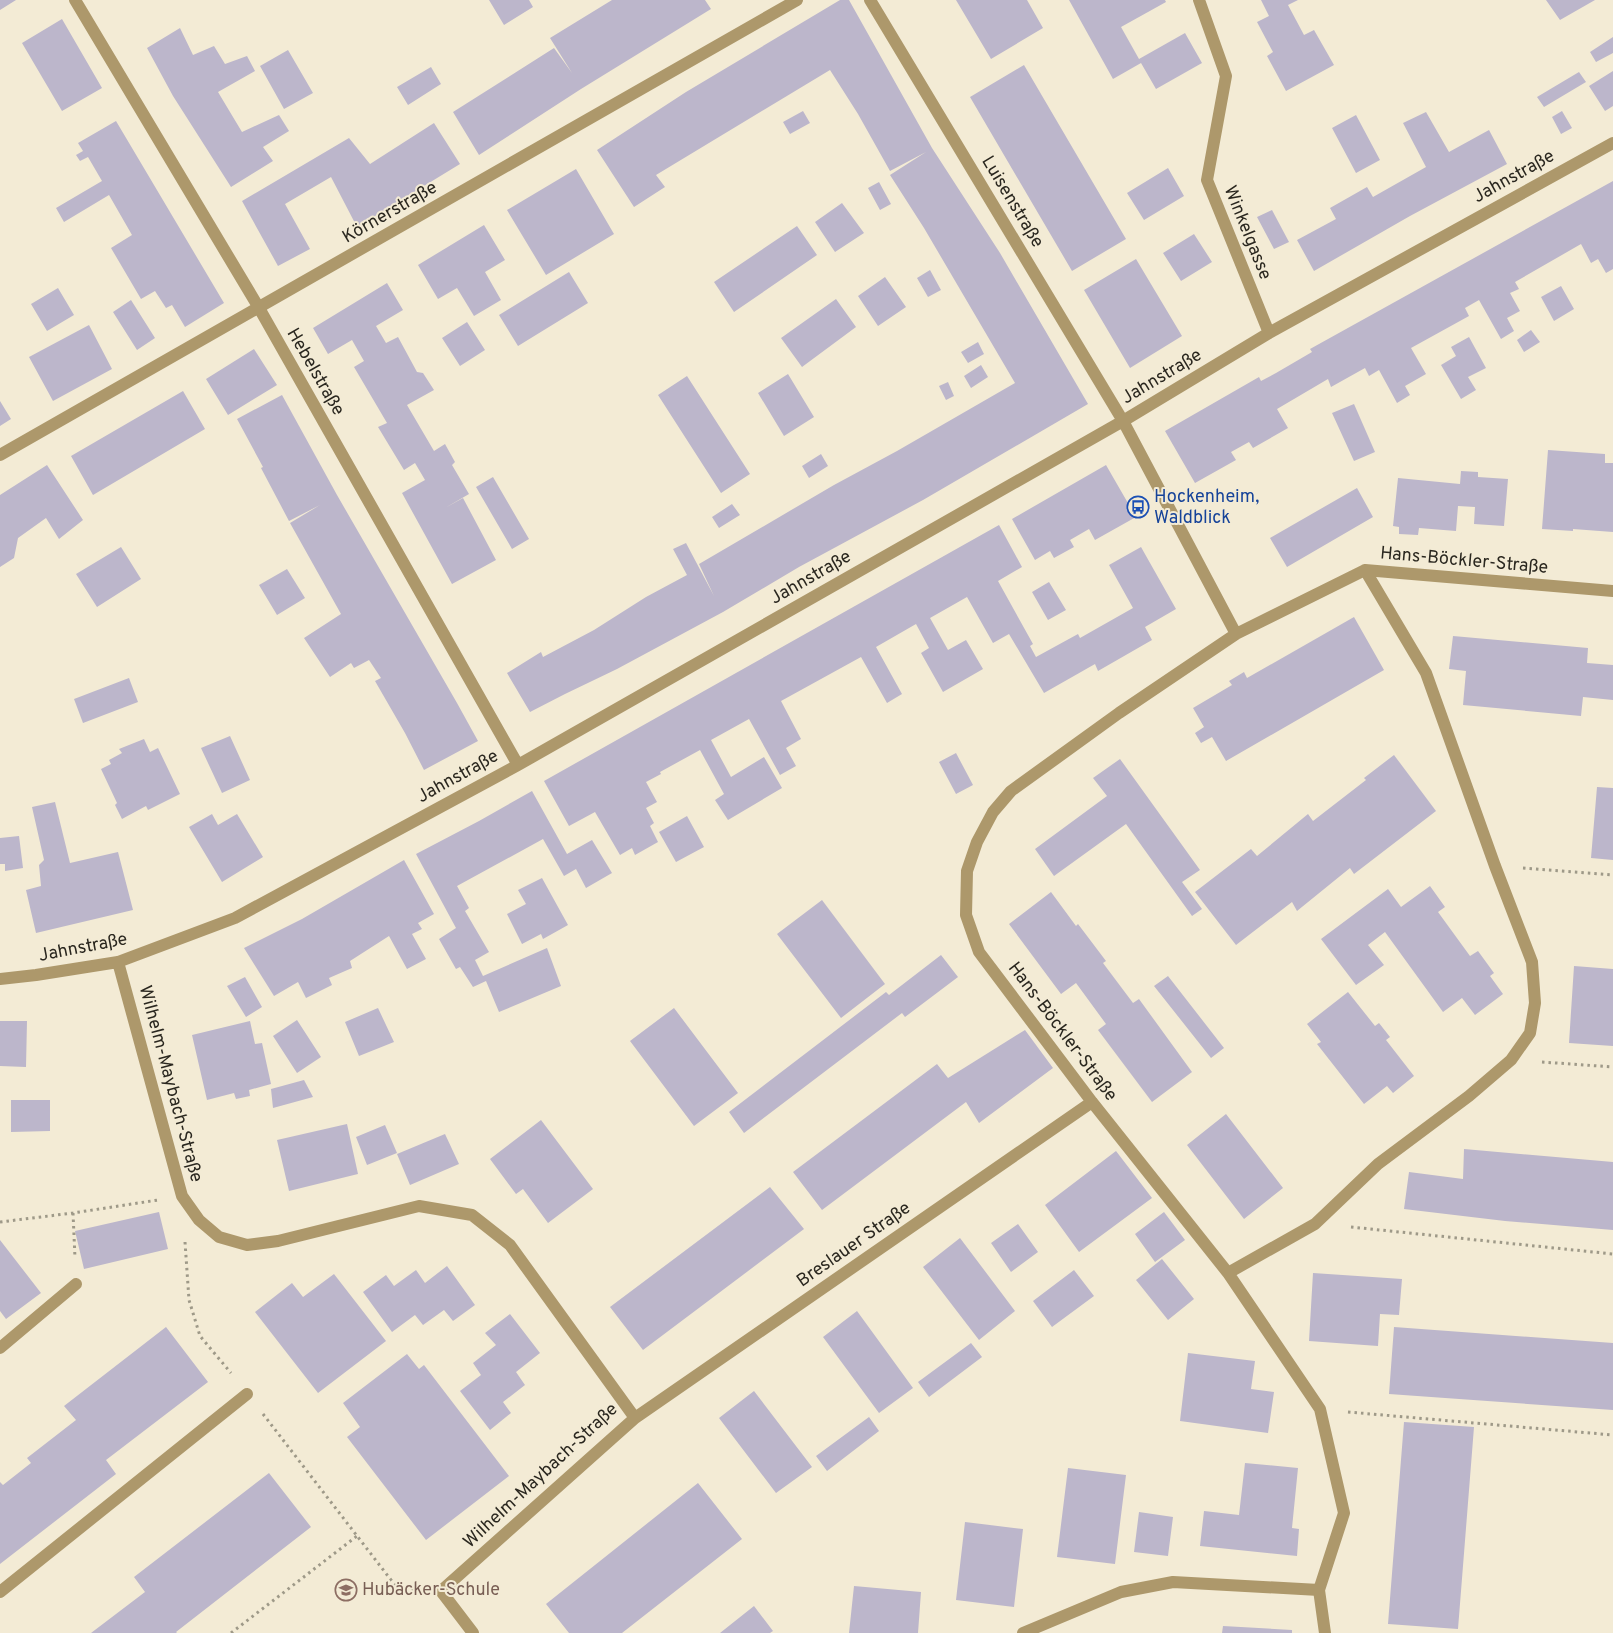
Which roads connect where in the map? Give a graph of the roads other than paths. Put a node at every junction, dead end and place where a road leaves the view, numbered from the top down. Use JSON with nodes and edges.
{"nodes":[{"id":1,"x":75,"y":0,"type":"edge"},
{"id":2,"x":797,"y":0,"type":"edge"},
{"id":3,"x":870,"y":0,"type":"edge"},
{"id":4,"x":1199,"y":0,"type":"edge"},
{"id":5,"x":1613,"y":142,"type":"edge"},
{"id":6,"x":259,"y":308,"type":"junction"},
{"id":7,"x":1269,"y":332,"type":"junction"},
{"id":8,"x":1123,"y":422,"type":"junction"},
{"id":9,"x":0,"y":455,"type":"edge"},
{"id":10,"x":1365,"y":570,"type":"junction"},
{"id":11,"x":1613,"y":591,"type":"edge"},
{"id":12,"x":1236,"y":634,"type":"junction"},
{"id":13,"x":518,"y":765,"type":"junction"},
{"id":14,"x":118,"y":962,"type":"junction"},
{"id":15,"x":0,"y":979,"type":"edge"},
{"id":16,"x":1092,"y":1102,"type":"junction"},
{"id":17,"x":1228,"y":1272,"type":"junction"},
{"id":18,"x":76,"y":1284,"type":"road end"},
{"id":19,"x":0,"y":1348,"type":"edge"},
{"id":20,"x":247,"y":1394,"type":"road end"},
{"id":21,"x":635,"y":1418,"type":"junction"},
{"id":22,"x":1319,"y":1590,"type":"junction"},
{"id":23,"x":0,"y":1592,"type":"edge"},
{"id":24,"x":473,"y":1633,"type":"edge"},
{"id":25,"x":1023,"y":1633,"type":"edge"},
{"id":26,"x":1325,"y":1633,"type":"edge"}],
"edges":[{"from":1,"to":6,"type":"street","name":"Hebelstraße"},
{"from":2,"to":6,"type":"street","name":"Körnerstraße"},
{"from":3,"to":8,"type":"street","name":"Luisenstraße"},
{"from":4,"to":7,"type":"street","name":"Winkelgasse"},
{"from":5,"to":7,"type":"street","name":"Jahnstraße"},
{"from":6,"to":9,"type":"street","name":"Körnerstraße"},
{"from":6,"to":13,"type":"street","name":"Hebelstraße"},
{"from":7,"to":8,"type":"street","name":"Jahnstraße"},
{"from":8,"to":12,"type":"street"},
{"from":8,"to":13,"type":"street","name":"Jahnstraße"},
{"from":10,"to":11,"type":"street","name":"Hans-Böckler-Straße"},
{"from":10,"to":12,"type":"street","name":"Hans-Böckler-Straße"},
{"from":10,"to":17,"type":"street"},
{"from":12,"to":16,"type":"street","name":"Hans-Böckler-Straße"},
{"from":13,"to":14,"type":"street","name":"Jahnstraße"},
{"from":14,"to":15,"type":"street","name":"Jahnstraße"},
{"from":14,"to":21,"type":"street","name":"Wilhelm-Maybach-Straße"},
{"from":16,"to":17,"type":"street","name":"Hans-Böckler-Straße"},
{"from":16,"to":21,"type":"street","name":"Breslauer Straße"},
{"from":17,"to":22,"type":"street","name":"Hans-Böckler-Straße"},
{"from":18,"to":19,"type":"street"},
{"from":20,"to":23,"type":"street"},
{"from":21,"to":24,"type":"street","name":"Wilhelm-Maybach-Straße"},
{"from":22,"to":25,"type":"street"},
{"from":22,"to":26,"type":"street"}]}
